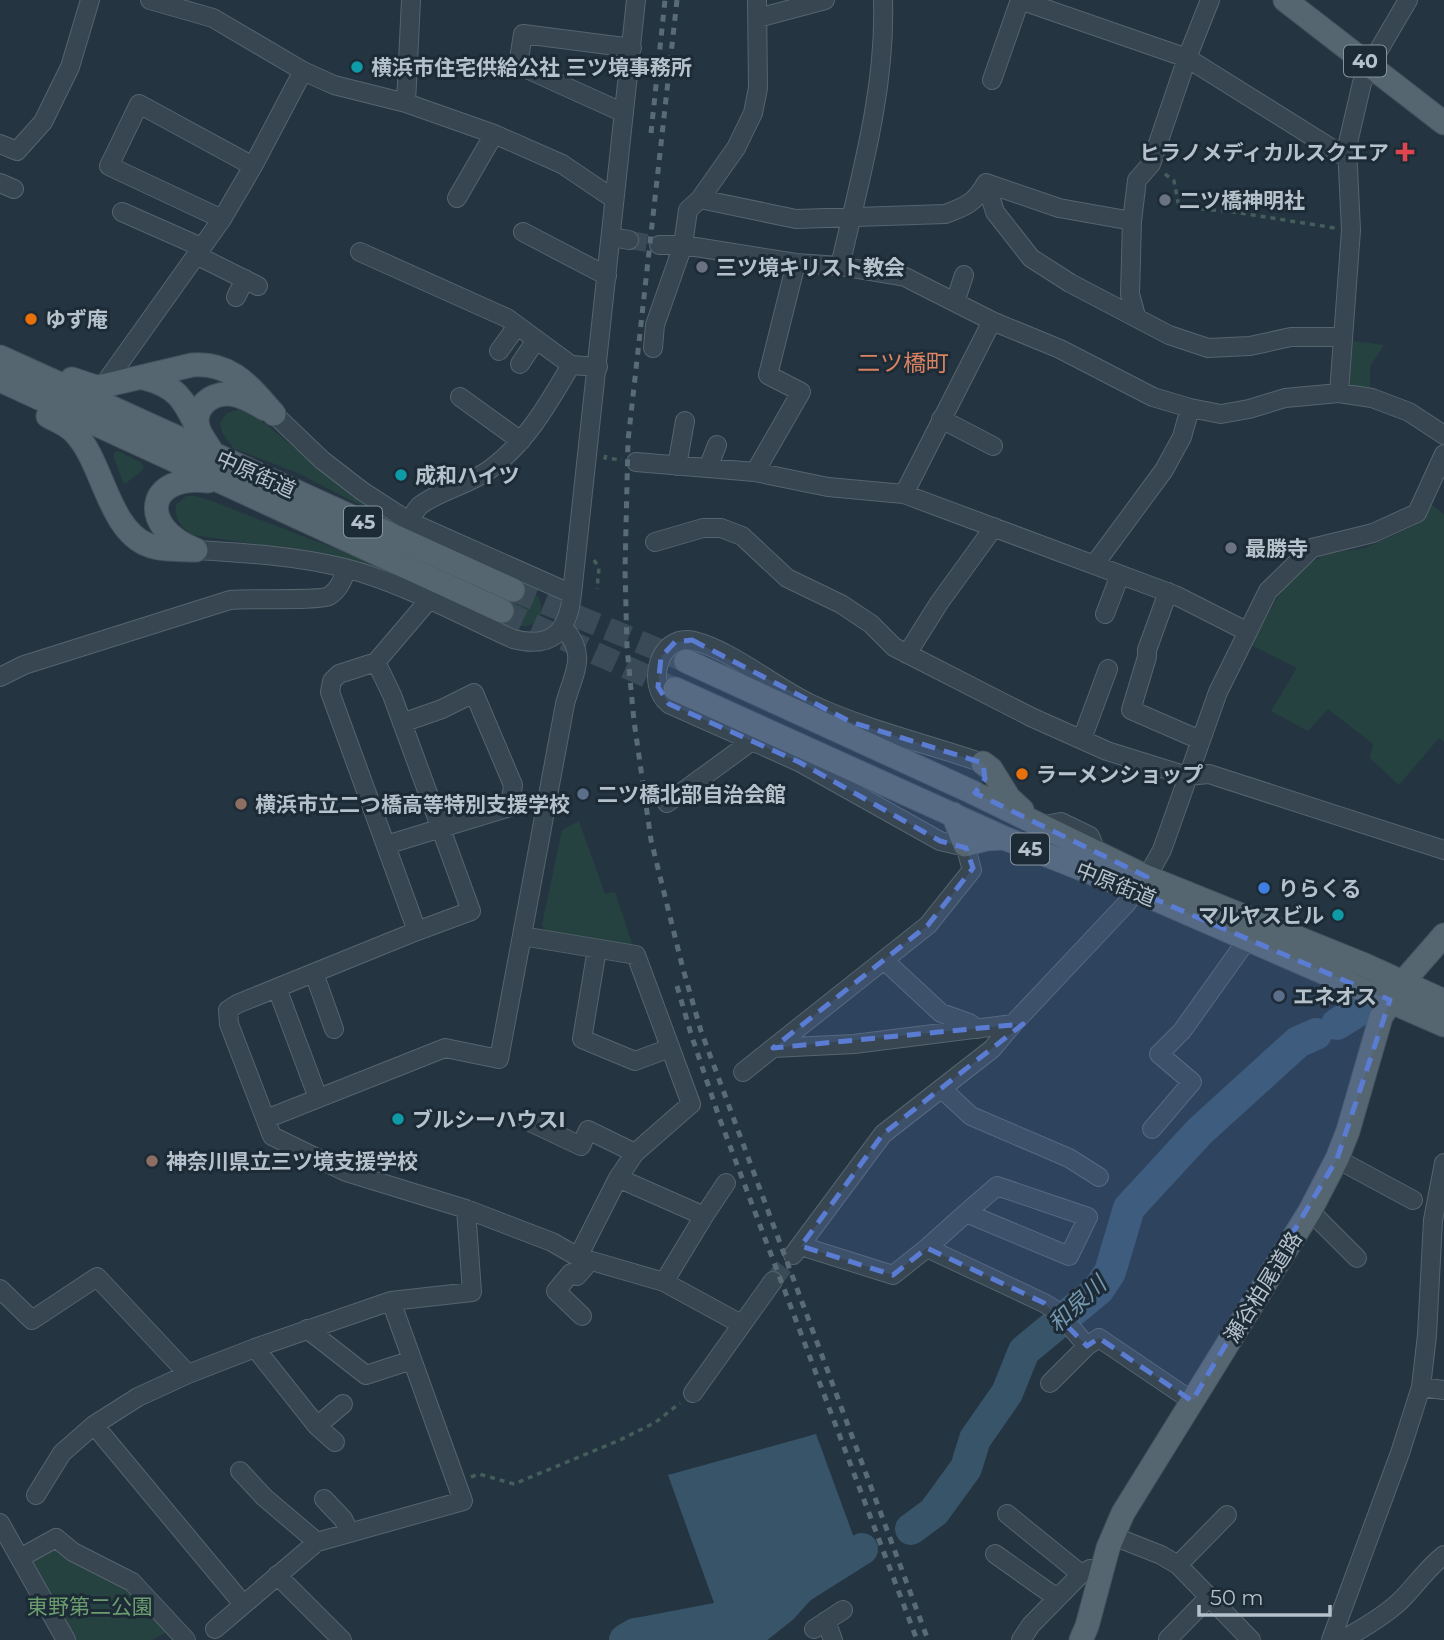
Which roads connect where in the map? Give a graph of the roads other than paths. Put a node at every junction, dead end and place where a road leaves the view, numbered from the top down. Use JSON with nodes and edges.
{"nodes":[{"id":1,"x":90,"y":0,"type":"edge"},
{"id":2,"x":150,"y":0,"type":"edge"},
{"id":3,"x":411,"y":0,"type":"edge"},
{"id":4,"x":636,"y":0,"type":"edge"},
{"id":5,"x":825,"y":0,"type":"edge"},
{"id":6,"x":883,"y":0,"type":"edge"},
{"id":7,"x":1020,"y":0,"type":"edge"},
{"id":8,"x":1210,"y":0,"type":"edge"},
{"id":9,"x":1285,"y":0,"type":"edge"},
{"id":10,"x":1408,"y":0,"type":"edge"},
{"id":11,"x":758,"y":9,"type":"edge"},
{"id":12,"x":632,"y":48,"type":"junction"},
{"id":13,"x":1187,"y":58,"type":"junction"},
{"id":14,"x":1370,"y":65,"type":"junction"},
{"id":15,"x":303,"y":71,"type":"junction"},
{"id":16,"x":992,"y":80,"type":"dead end"},
{"id":17,"x":407,"y":103,"type":"junction"},
{"id":18,"x":624,"y":113,"type":"junction"},
{"id":19,"x":1444,"y":123,"type":"edge"},
{"id":20,"x":494,"y":134,"type":"junction"},
{"id":21,"x":0,"y":144,"type":"edge"},
{"id":22,"x":1347,"y":158,"type":"junction"},
{"id":23,"x":253,"y":166,"type":"junction"},
{"id":24,"x":986,"y":183,"type":"junction"},
{"id":25,"x":457,"y":198,"type":"dead end"},
{"id":26,"x":614,"y":199,"type":"junction"},
{"id":27,"x":700,"y":199,"type":"junction"},
{"id":28,"x":122,"y":212,"type":"dead end"},
{"id":29,"x":850,"y":218,"type":"junction"},
{"id":30,"x":222,"y":219,"type":"junction"},
{"id":31,"x":1132,"y":220,"type":"junction"},
{"id":32,"x":523,"y":232,"type":"dead end"},
{"id":33,"x":611,"y":237,"type":"junction"},
{"id":34,"x":629,"y":240,"type":"tunnel mouth"},
{"id":35,"x":659,"y":244,"type":"tunnel mouth"},
{"id":36,"x":683,"y":245,"type":"junction"},
{"id":37,"x":199,"y":251,"type":"junction"},
{"id":38,"x":360,"y":252,"type":"dead end"},
{"id":39,"x":796,"y":263,"type":"junction"},
{"id":40,"x":840,"y":266,"type":"junction"},
{"id":41,"x":964,"y":275,"type":"dead end"},
{"id":42,"x":607,"y":276,"type":"junction"},
{"id":43,"x":236,"y":297,"type":"dead end"},
{"id":44,"x":955,"y":302,"type":"junction"},
{"id":45,"x":1136,"y":316,"type":"junction"},
{"id":46,"x":992,"y":321,"type":"junction"},
{"id":47,"x":517,"y":326,"type":"junction"},
{"id":48,"x":1342,"y":338,"type":"junction"},
{"id":49,"x":536,"y":340,"type":"junction"},
{"id":50,"x":653,"y":348,"type":"dead end"},
{"id":51,"x":499,"y":351,"type":"dead end"},
{"id":52,"x":0,"y":357,"type":"edge"},
{"id":53,"x":520,"y":364,"type":"dead end"},
{"id":54,"x":571,"y":365,"type":"junction"},
{"id":55,"x":598,"y":367,"type":"junction"},
{"id":56,"x":31,"y":371,"type":"junction"},
{"id":57,"x":144,"y":378,"type":"junction"},
{"id":58,"x":0,"y":380,"type":"edge"},
{"id":59,"x":103,"y":386,"type":"junction"},
{"id":60,"x":0,"y":393,"type":"edge"},
{"id":61,"x":1339,"y":393,"type":"junction"},
{"id":62,"x":460,"y":397,"type":"dead end"},
{"id":63,"x":1190,"y":408,"type":"junction"},
{"id":64,"x":274,"y":414,"type":"junction"},
{"id":65,"x":942,"y":419,"type":"junction"},
{"id":66,"x":685,"y":421,"type":"dead end"},
{"id":67,"x":198,"y":429,"type":"junction"},
{"id":68,"x":1444,"y":436,"type":"edge"},
{"id":69,"x":521,"y":441,"type":"junction"},
{"id":70,"x":717,"y":444,"type":"dead end"},
{"id":71,"x":993,"y":446,"type":"dead end"},
{"id":72,"x":213,"y":454,"type":"junction"},
{"id":73,"x":1444,"y":454,"type":"edge"},
{"id":74,"x":636,"y":462,"type":"dead end"},
{"id":75,"x":677,"y":466,"type":"junction"},
{"id":76,"x":708,"y":468,"type":"junction"},
{"id":77,"x":755,"y":472,"type":"junction"},
{"id":78,"x":222,"y":484,"type":"junction"},
{"id":79,"x":904,"y":494,"type":"junction"},
{"id":80,"x":410,"y":522,"type":"junction"},
{"id":81,"x":994,"y":527,"type":"junction"},
{"id":82,"x":655,"y":542,"type":"dead end"},
{"id":83,"x":197,"y":550,"type":"junction"},
{"id":84,"x":1094,"y":565,"type":"junction"},
{"id":85,"x":347,"y":569,"type":"junction"},
{"id":86,"x":1119,"y":575,"type":"junction"},
{"id":87,"x":1168,"y":592,"type":"junction"},
{"id":88,"x":572,"y":594,"type":"junction"},
{"id":89,"x":428,"y":601,"type":"junction"},
{"id":90,"x":1105,"y":614,"type":"dead end"},
{"id":91,"x":563,"y":627,"type":"junction"},
{"id":92,"x":1248,"y":632,"type":"junction"},
{"id":93,"x":907,"y":654,"type":"junction"},
{"id":94,"x":687,"y":661,"type":"tunnel mouth"},
{"id":95,"x":376,"y":662,"type":"junction"},
{"id":96,"x":1108,"y":669,"type":"dead end"},
{"id":97,"x":0,"y":677,"type":"edge"},
{"id":98,"x":675,"y":688,"type":"tunnel mouth"},
{"id":99,"x":402,"y":723,"type":"junction"},
{"id":100,"x":1082,"y":739,"type":"junction"},
{"id":101,"x":1200,"y":740,"type":"junction"},
{"id":102,"x":752,"y":741,"type":"junction"},
{"id":103,"x":983,"y":763,"type":"junction"},
{"id":104,"x":1187,"y":776,"type":"junction"},
{"id":105,"x":970,"y":790,"type":"junction"},
{"id":106,"x":667,"y":803,"type":"dead end"},
{"id":107,"x":953,"y":814,"type":"junction"},
{"id":108,"x":440,"y":827,"type":"junction"},
{"id":109,"x":1040,"y":827,"type":"junction"},
{"id":110,"x":1004,"y":838,"type":"junction"},
{"id":111,"x":386,"y":845,"type":"junction"},
{"id":112,"x":965,"y":845,"type":"junction"},
{"id":113,"x":1444,"y":850,"type":"edge"},
{"id":114,"x":1142,"y":884,"type":"junction"},
{"id":115,"x":417,"y":932,"type":"junction"},
{"id":116,"x":1444,"y":935,"type":"edge"},
{"id":117,"x":522,"y":936,"type":"junction"},
{"id":118,"x":1247,"y":940,"type":"junction"},
{"id":119,"x":597,"y":949,"type":"junction"},
{"id":120,"x":885,"y":961,"type":"junction"},
{"id":121,"x":314,"y":973,"type":"junction"},
{"id":122,"x":277,"y":988,"type":"junction"},
{"id":123,"x":1397,"y":991,"type":"junction"},
{"id":124,"x":1444,"y":1001,"type":"edge"},
{"id":125,"x":1013,"y":1024,"type":"junction"},
{"id":126,"x":1444,"y":1025,"type":"edge"},
{"id":127,"x":334,"y":1029,"type":"dead end"},
{"id":128,"x":978,"y":1029,"type":"junction"},
{"id":129,"x":670,"y":1048,"type":"junction"},
{"id":130,"x":773,"y":1048,"type":"junction"},
{"id":131,"x":743,"y":1072,"type":"dead end"},
{"id":132,"x":943,"y":1089,"type":"junction"},
{"id":133,"x":318,"y":1098,"type":"junction"},
{"id":134,"x":266,"y":1119,"type":"junction"},
{"id":135,"x":528,"y":1121,"type":"dead end"},
{"id":136,"x":1152,"y":1129,"type":"dead end"},
{"id":137,"x":635,"y":1153,"type":"junction"},
{"id":138,"x":1337,"y":1159,"type":"junction"},
{"id":139,"x":1444,"y":1163,"type":"edge"},
{"id":140,"x":1099,"y":1177,"type":"dead end"},
{"id":141,"x":618,"y":1178,"type":"junction"},
{"id":142,"x":726,"y":1183,"type":"dead end"},
{"id":143,"x":1413,"y":1200,"type":"dead end"},
{"id":144,"x":467,"y":1209,"type":"junction"},
{"id":145,"x":1310,"y":1211,"type":"junction"},
{"id":146,"x":967,"y":1213,"type":"junction"},
{"id":147,"x":704,"y":1216,"type":"junction"},
{"id":148,"x":928,"y":1248,"type":"junction"},
{"id":149,"x":1357,"y":1258,"type":"dead end"},
{"id":150,"x":584,"y":1259,"type":"junction"},
{"id":151,"x":773,"y":1281,"type":"tunnel mouth"},
{"id":152,"x":664,"y":1282,"type":"junction"},
{"id":153,"x":0,"y":1289,"type":"edge"},
{"id":154,"x":390,"y":1301,"type":"junction"},
{"id":155,"x":582,"y":1315,"type":"dead end"},
{"id":156,"x":741,"y":1324,"type":"junction"},
{"id":157,"x":307,"y":1329,"type":"junction"},
{"id":158,"x":1436,"y":1336,"type":"edge"},
{"id":159,"x":1087,"y":1346,"type":"junction"},
{"id":160,"x":255,"y":1348,"type":"junction"},
{"id":161,"x":412,"y":1360,"type":"junction"},
{"id":162,"x":188,"y":1374,"type":"junction"},
{"id":163,"x":1050,"y":1383,"type":"dead end"},
{"id":164,"x":1421,"y":1387,"type":"junction"},
{"id":165,"x":1444,"y":1390,"type":"edge"},
{"id":166,"x":693,"y":1393,"type":"road end"},
{"id":167,"x":1192,"y":1401,"type":"junction"},
{"id":168,"x":343,"y":1404,"type":"dead end"},
{"id":169,"x":94,"y":1425,"type":"junction"},
{"id":170,"x":317,"y":1426,"type":"junction"},
{"id":171,"x":335,"y":1442,"type":"dead end"},
{"id":172,"x":240,"y":1471,"type":"dead end"},
{"id":173,"x":36,"y":1495,"type":"dead end"},
{"id":174,"x":324,"y":1499,"type":"dead end"},
{"id":175,"x":1007,"y":1514,"type":"dead end"},
{"id":176,"x":1227,"y":1515,"type":"dead end"},
{"id":177,"x":0,"y":1523,"type":"edge"},
{"id":178,"x":350,"y":1533,"type":"junction"},
{"id":179,"x":1113,"y":1536,"type":"junction"},
{"id":180,"x":317,"y":1542,"type":"junction"},
{"id":181,"x":995,"y":1554,"type":"dead end"},
{"id":182,"x":1444,"y":1555,"type":"edge"},
{"id":183,"x":20,"y":1558,"type":"junction"},
{"id":184,"x":1178,"y":1565,"type":"junction"},
{"id":185,"x":1091,"y":1572,"type":"junction"},
{"id":186,"x":276,"y":1575,"type":"junction"},
{"id":187,"x":1210,"y":1596,"type":"junction"},
{"id":188,"x":1057,"y":1598,"type":"junction"},
{"id":189,"x":243,"y":1604,"type":"junction"},
{"id":190,"x":843,"y":1610,"type":"dead end"},
{"id":191,"x":215,"y":1629,"type":"dead end"},
{"id":192,"x":1168,"y":1639,"type":"edge"},
{"id":193,"x":66,"y":1640,"type":"edge"},
{"id":194,"x":187,"y":1640,"type":"edge"},
{"id":195,"x":342,"y":1640,"type":"edge"},
{"id":196,"x":833,"y":1640,"type":"edge"},
{"id":197,"x":1021,"y":1640,"type":"edge"},
{"id":198,"x":1080,"y":1640,"type":"edge"},
{"id":199,"x":1251,"y":1640,"type":"edge"},
{"id":200,"x":1331,"y":1640,"type":"edge"},
{"id":201,"x":1342,"y":1640,"type":"edge"}],
"edges":[{"from":1,"to":21,"type":"street"},
{"from":2,"to":15,"type":"street"},
{"from":3,"to":17,"type":"street"},
{"from":4,"to":12,"type":"street"},
{"from":5,"to":11,"type":"street"},
{"from":6,"to":29,"type":"street"},
{"from":7,"to":13,"type":"street"},
{"from":7,"to":16,"type":"street"},
{"from":8,"to":13,"type":"street"},
{"from":9,"to":14,"type":"main road","number":"40"},
{"from":10,"to":14,"type":"street"},
{"from":11,"to":27,"type":"street"},
{"from":12,"to":18,"type":"street"},
{"from":12,"to":18,"type":"street"},
{"from":13,"to":22,"type":"street"},
{"from":13,"to":31,"type":"street"},
{"from":14,"to":19,"type":"main road","number":"40"},
{"from":14,"to":22,"type":"street"},
{"from":15,"to":17,"type":"street"},
{"from":15,"to":23,"type":"street"},
{"from":17,"to":20,"type":"street"},
{"from":18,"to":26,"type":"street"},
{"from":20,"to":25,"type":"street"},
{"from":20,"to":26,"type":"street"},
{"from":22,"to":48,"type":"street"},
{"from":23,"to":30,"type":"street"},
{"from":23,"to":30,"type":"street"},
{"from":24,"to":29,"type":"street"},
{"from":24,"to":31,"type":"street"},
{"from":24,"to":45,"type":"street"},
{"from":26,"to":33,"type":"street"},
{"from":27,"to":29,"type":"street"},
{"from":27,"to":36,"type":"street"},
{"from":28,"to":37,"type":"street"},
{"from":29,"to":40,"type":"street"},
{"from":30,"to":37,"type":"street"},
{"from":31,"to":45,"type":"street"},
{"from":32,"to":42,"type":"street"},
{"from":33,"to":34,"type":"street"},
{"from":33,"to":42,"type":"street"},
{"from":35,"to":36,"type":"street"},
{"from":36,"to":39,"type":"street"},
{"from":36,"to":50,"type":"street"},
{"from":37,"to":43,"type":"street"},
{"from":37,"to":59,"type":"street"},
{"from":38,"to":47,"type":"street"},
{"from":39,"to":40,"type":"street"},
{"from":39,"to":77,"type":"street"},
{"from":40,"to":44,"type":"street"},
{"from":41,"to":44,"type":"street"},
{"from":42,"to":55,"type":"street"},
{"from":44,"to":46,"type":"street"},
{"from":45,"to":48,"type":"street"},
{"from":46,"to":63,"type":"street"},
{"from":46,"to":65,"type":"street"},
{"from":47,"to":49,"type":"street"},
{"from":47,"to":51,"type":"street"},
{"from":48,"to":61,"type":"street"},
{"from":49,"to":53,"type":"street"},
{"from":49,"to":54,"type":"street"},
{"from":52,"to":56,"type":"main road","name":"中原街道","number":"45"},
{"from":54,"to":55,"type":"street"},
{"from":54,"to":69,"type":"street"},
{"from":55,"to":88,"type":"street"},
{"from":56,"to":59,"type":"main road"},
{"from":56,"to":72,"type":"main road","name":"中原街道","number":"45"},
{"from":57,"to":59,"type":"main road"},
{"from":57,"to":64,"type":"main road"},
{"from":57,"to":67,"type":"main road"},
{"from":58,"to":78,"type":"main road","name":"中原街道","number":"45"},
{"from":60,"to":83,"type":"main road"},
{"from":61,"to":63,"type":"street"},
{"from":61,"to":68,"type":"street"},
{"from":62,"to":69,"type":"street"},
{"from":63,"to":84,"type":"street"},
{"from":64,"to":67,"type":"main road"},
{"from":64,"to":80,"type":"street"},
{"from":65,"to":71,"type":"street"},
{"from":65,"to":79,"type":"street"},
{"from":66,"to":75,"type":"street"},
{"from":67,"to":72,"type":"main road"},
{"from":69,"to":80,"type":"street"},
{"from":70,"to":76,"type":"street"},
{"from":72,"to":78,"type":"main road","name":"中原街道","number":"45"},
{"from":73,"to":92,"type":"street"},
{"from":74,"to":75,"type":"street"},
{"from":75,"to":76,"type":"street"},
{"from":76,"to":77,"type":"street"},
{"from":77,"to":79,"type":"street"},
{"from":78,"to":83,"type":"main road"},
{"from":79,"to":81,"type":"street"},
{"from":80,"to":88,"type":"street"},
{"from":81,"to":84,"type":"street"},
{"from":81,"to":93,"type":"street"},
{"from":82,"to":93,"type":"street"},
{"from":83,"to":85,"type":"street"},
{"from":84,"to":86,"type":"street"},
{"from":85,"to":89,"type":"street"},
{"from":85,"to":97,"type":"street"},
{"from":86,"to":87,"type":"street"},
{"from":86,"to":90,"type":"street"},
{"from":87,"to":92,"type":"street"},
{"from":87,"to":101,"type":"street"},
{"from":88,"to":91,"type":"street"},
{"from":89,"to":91,"type":"street"},
{"from":89,"to":95,"type":"street"},
{"from":91,"to":117,"type":"street"},
{"from":92,"to":101,"type":"street"},
{"from":93,"to":100,"type":"street"},
{"from":94,"to":105,"type":"main road","name":"中原街道","number":"45"},
{"from":95,"to":99,"type":"street"},
{"from":95,"to":111,"type":"street"},
{"from":96,"to":100,"type":"street"},
{"from":98,"to":107,"type":"main road","name":"中原街道","number":"45"},
{"from":99,"to":108,"type":"street"},
{"from":99,"to":108,"type":"street"},
{"from":100,"to":104,"type":"street"},
{"from":101,"to":104,"type":"street"},
{"from":102,"to":103,"type":"street"},
{"from":102,"to":106,"type":"street"},
{"from":102,"to":112,"type":"street"},
{"from":103,"to":105,"type":"main road"},
{"from":103,"to":109,"type":"main road"},
{"from":104,"to":113,"type":"street"},
{"from":104,"to":114,"type":"street"},
{"from":105,"to":109,"type":"main road","name":"中原街道","number":"45"},
{"from":107,"to":110,"type":"main road","name":"中原街道","number":"45"},
{"from":107,"to":112,"type":"main road"},
{"from":108,"to":111,"type":"street"},
{"from":108,"to":115,"type":"street"},
{"from":109,"to":114,"type":"main road","name":"中原街道","number":"45"},
{"from":110,"to":112,"type":"main road"},
{"from":110,"to":114,"type":"main road","name":"中原街道","number":"45"},
{"from":111,"to":115,"type":"street"},
{"from":112,"to":120,"type":"street"},
{"from":114,"to":118,"type":"main road","name":"中原街道","number":"45"},
{"from":114,"to":123,"type":"main road","name":"中原街道","number":"45"},
{"from":114,"to":125,"type":"street"},
{"from":115,"to":121,"type":"street"},
{"from":116,"to":123,"type":"main road","name":"瀬谷柏尾道路"},
{"from":117,"to":119,"type":"street"},
{"from":117,"to":133,"type":"street"},
{"from":118,"to":123,"type":"main road","name":"中原街道","number":"45"},
{"from":118,"to":136,"type":"street"},
{"from":119,"to":129,"type":"street"},
{"from":119,"to":129,"type":"street"},
{"from":120,"to":128,"type":"street"},
{"from":120,"to":130,"type":"street"},
{"from":121,"to":122,"type":"street"},
{"from":121,"to":127,"type":"street"},
{"from":122,"to":133,"type":"street"},
{"from":122,"to":134,"type":"street"},
{"from":123,"to":124,"type":"main road","name":"中原街道","number":"45"},
{"from":123,"to":126,"type":"main road","name":"中原街道","number":"45"},
{"from":123,"to":138,"type":"main road","name":"瀬谷柏尾道路"},
{"from":125,"to":128,"type":"street"},
{"from":125,"to":132,"type":"street"},
{"from":128,"to":130,"type":"street"},
{"from":129,"to":137,"type":"street"},
{"from":130,"to":131,"type":"street"},
{"from":132,"to":140,"type":"street"},
{"from":132,"to":148,"type":"street"},
{"from":133,"to":134,"type":"street"},
{"from":134,"to":144,"type":"street"},
{"from":135,"to":137,"type":"street"},
{"from":137,"to":141,"type":"street"},
{"from":138,"to":143,"type":"street"},
{"from":138,"to":145,"type":"main road","name":"瀬谷柏尾道路"},
{"from":139,"to":158,"type":"street"},
{"from":141,"to":147,"type":"street"},
{"from":141,"to":150,"type":"street"},
{"from":142,"to":147,"type":"street"},
{"from":144,"to":150,"type":"street"},
{"from":144,"to":154,"type":"street"},
{"from":145,"to":149,"type":"street"},
{"from":145,"to":167,"type":"main road","name":"瀬谷柏尾道路"},
{"from":146,"to":146,"type":"street"},
{"from":146,"to":148,"type":"street"},
{"from":147,"to":152,"type":"street"},
{"from":148,"to":159,"type":"street"},
{"from":150,"to":152,"type":"street"},
{"from":150,"to":155,"type":"street"},
{"from":151,"to":156,"type":"street"},
{"from":152,"to":156,"type":"street"},
{"from":153,"to":162,"type":"street"},
{"from":154,"to":157,"type":"street"},
{"from":154,"to":161,"type":"street"},
{"from":156,"to":166,"type":"street"},
{"from":157,"to":160,"type":"street"},
{"from":157,"to":161,"type":"street"},
{"from":158,"to":164,"type":"street"},
{"from":159,"to":163,"type":"street"},
{"from":159,"to":167,"type":"street"},
{"from":160,"to":162,"type":"street"},
{"from":160,"to":170,"type":"street"},
{"from":161,"to":178,"type":"street"},
{"from":162,"to":169,"type":"street"},
{"from":164,"to":165,"type":"street"},
{"from":164,"to":200,"type":"street"},
{"from":167,"to":179,"type":"main road","name":"瀬谷柏尾道路"},
{"from":168,"to":170,"type":"street"},
{"from":169,"to":173,"type":"street"},
{"from":169,"to":189,"type":"street"},
{"from":170,"to":171,"type":"street"},
{"from":172,"to":180,"type":"street"},
{"from":174,"to":178,"type":"street"},
{"from":175,"to":185,"type":"street"},
{"from":176,"to":184,"type":"street"},
{"from":177,"to":183,"type":"street"},
{"from":178,"to":180,"type":"street"},
{"from":179,"to":184,"type":"street"},
{"from":179,"to":185,"type":"main road","name":"瀬谷柏尾道路"},
{"from":180,"to":186,"type":"street"},
{"from":181,"to":188,"type":"street"},
{"from":182,"to":201,"type":"street"},
{"from":183,"to":193,"type":"street"},
{"from":183,"to":194,"type":"street"},
{"from":184,"to":187,"type":"street"},
{"from":185,"to":188,"type":"street"},
{"from":185,"to":198,"type":"main road","name":"瀬谷柏尾道路"},
{"from":186,"to":189,"type":"street"},
{"from":186,"to":195,"type":"street"},
{"from":187,"to":192,"type":"street"},
{"from":187,"to":199,"type":"street"},
{"from":188,"to":197,"type":"street"},
{"from":189,"to":191,"type":"street"},
{"from":190,"to":196,"type":"street"}]}
